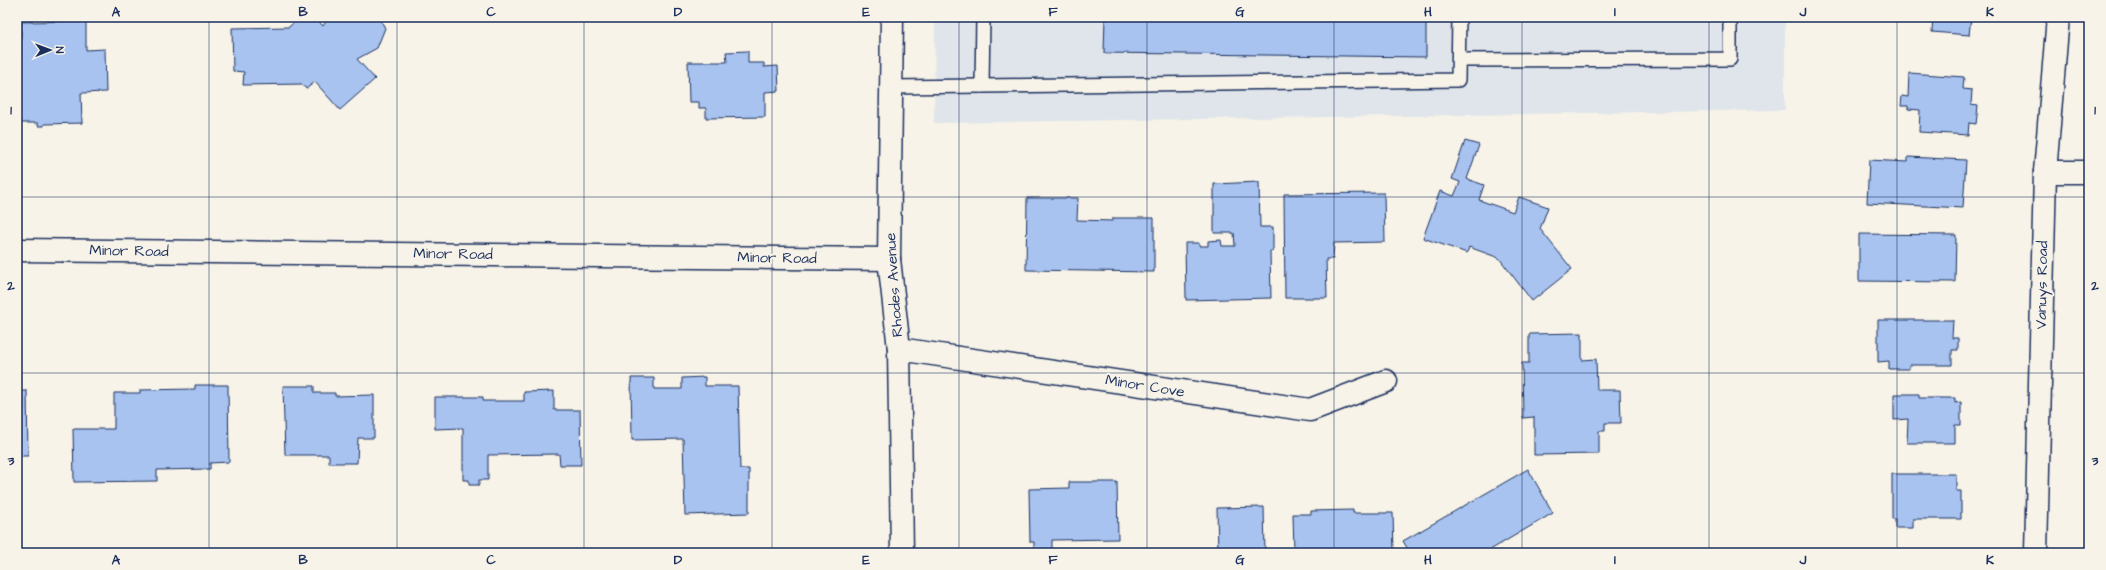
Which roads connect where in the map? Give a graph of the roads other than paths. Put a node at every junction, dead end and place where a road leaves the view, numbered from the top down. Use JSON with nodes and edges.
{"nodes":[{"id":1,"x":892,"y":17,"type":"edge"},
{"id":2,"x":983,"y":17,"type":"edge"},
{"id":3,"x":1459,"y":17,"type":"edge"},
{"id":4,"x":1730,"y":17,"type":"edge"},
{"id":5,"x":2058,"y":17,"type":"edge"},
{"id":6,"x":1459,"y":60,"type":"junction"},
{"id":7,"x":982,"y":86,"type":"junction"},
{"id":8,"x":891,"y":87,"type":"junction"},
{"id":9,"x":2045,"y":172,"type":"junction"},
{"id":10,"x":2089,"y":172,"type":"edge"},
{"id":11,"x":17,"y":250,"type":"edge"},
{"id":12,"x":889,"y":259,"type":"junction"},
{"id":13,"x":899,"y":349,"type":"junction"},
{"id":14,"x":1386,"y":381,"type":"dead end"},
{"id":15,"x":902,"y":553,"type":"edge"},
{"id":16,"x":2036,"y":553,"type":"edge"}],
"edges":[{"from":1,"to":8,"type":"street","name":"Rhodes Avenue"},
{"from":2,"to":7,"type":"lane"},
{"from":3,"to":6,"type":"lane"},
{"from":4,"to":6,"type":"lane"},
{"from":5,"to":9,"type":"street","name":"Vanuys Road"},
{"from":6,"to":7,"type":"lane"},
{"from":7,"to":8,"type":"lane"},
{"from":8,"to":12,"type":"street","name":"Rhodes Avenue"},
{"from":9,"to":10,"type":"street"},
{"from":9,"to":16,"type":"street","name":"Vanuys Road"},
{"from":11,"to":12,"type":"street","name":"Minor Road"},
{"from":12,"to":13,"type":"street","name":"Rhodes Avenue"},
{"from":13,"to":14,"type":"street","name":"Minor Cove"},
{"from":13,"to":15,"type":"street","name":"Rhodes Avenue"}]}
